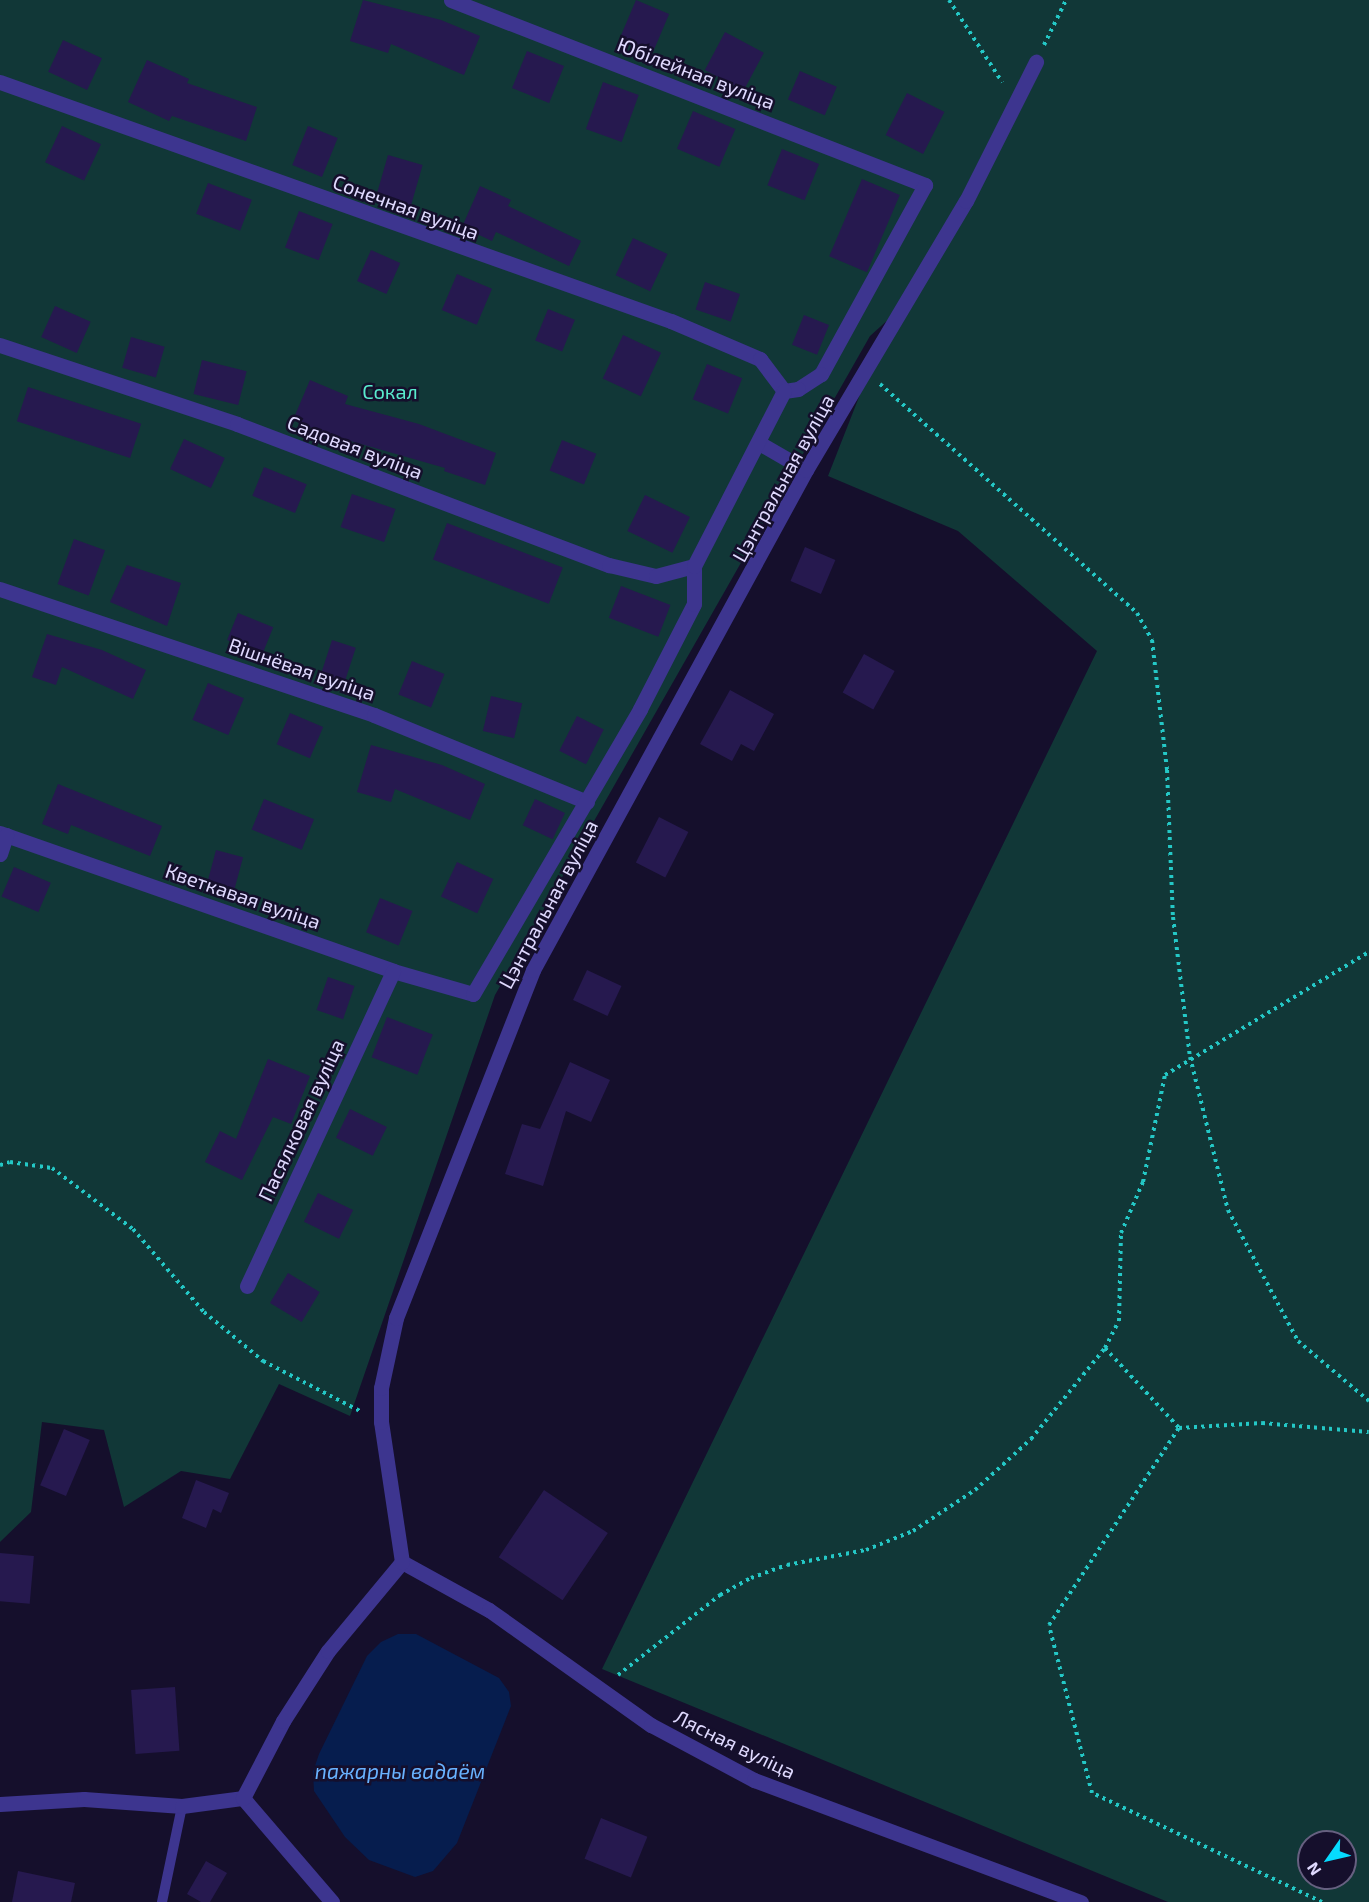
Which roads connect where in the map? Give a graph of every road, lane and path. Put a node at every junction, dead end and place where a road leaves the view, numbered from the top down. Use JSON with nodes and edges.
{"nodes":[{"id":1,"x":451,"y":0,"type":"edge"},
{"id":2,"x":949,"y":0,"type":"edge"},
{"id":3,"x":1066,"y":0,"type":"edge"},
{"id":4,"x":1036,"y":62,"type":"joint"},
{"id":5,"x":0,"y":82,"type":"edge"},
{"id":6,"x":1013,"y":103,"type":"junction"},
{"id":7,"x":0,"y":345,"type":"edge"},
{"id":8,"x":867,"y":374,"type":"junction"},
{"id":9,"x":784,"y":391,"type":"junction"},
{"id":10,"x":759,"y":443,"type":"junction"},
{"id":11,"x":806,"y":470,"type":"junction"},
{"id":12,"x":694,"y":566,"type":"junction"},
{"id":13,"x":0,"y":589,"type":"edge"},
{"id":14,"x":587,"y":802,"type":"junction"},
{"id":15,"x":3,"y":834,"type":"edge"},
{"id":16,"x":0,"y":854,"type":"edge"},
{"id":17,"x":1369,"y":952,"type":"edge"},
{"id":18,"x":393,"y":971,"type":"junction"},
{"id":19,"x":1190,"y":1057,"type":"junction"},
{"id":20,"x":0,"y":1165,"type":"edge"},
{"id":21,"x":247,"y":1286,"type":"dead end"},
{"id":22,"x":1105,"y":1348,"type":"junction"},
{"id":23,"x":1369,"y":1401,"type":"edge"},
{"id":24,"x":381,"y":1422,"type":"junction"},
{"id":25,"x":1179,"y":1428,"type":"junction"},
{"id":26,"x":1369,"y":1432,"type":"edge"},
{"id":27,"x":402,"y":1562,"type":"junction"},
{"id":28,"x":601,"y":1688,"type":"junction"},
{"id":29,"x":243,"y":1798,"type":"junction"},
{"id":30,"x":0,"y":1804,"type":"edge"},
{"id":31,"x":182,"y":1806,"type":"junction"},
{"id":32,"x":162,"y":1902,"type":"edge"},
{"id":33,"x":332,"y":1902,"type":"edge"},
{"id":34,"x":1081,"y":1902,"type":"edge"},
{"id":35,"x":1322,"y":1902,"type":"edge"}],
"edges":[{"from":1,"to":9,"type":"street","name":"Юбілейная вуліца"},
{"from":2,"to":6,"type":"path"},
{"from":3,"to":4,"type":"path"},
{"from":4,"to":6,"type":"street","name":"Цэнтральная вуліца"},
{"from":5,"to":9,"type":"street","name":"Сонечная вуліца"},
{"from":6,"to":8,"type":"street","name":"Цэнтральная вуліца"},
{"from":7,"to":12,"type":"street","name":"Садовая вуліца"},
{"from":8,"to":11,"type":"street","name":"Цэнтральная вуліца"},
{"from":8,"to":19,"type":"path"},
{"from":9,"to":10,"type":"street"},
{"from":10,"to":11,"type":"street"},
{"from":10,"to":12,"type":"street"},
{"from":11,"to":24,"type":"street","name":"Цэнтральная вуліца"},
{"from":12,"to":14,"type":"street"},
{"from":13,"to":14,"type":"street","name":"Вішнёвая вуліца"},
{"from":14,"to":18,"type":"street","name":"Кветкавая вуліца"},
{"from":15,"to":16,"type":"street"},
{"from":15,"to":18,"type":"street","name":"Кветкавая вуліца"},
{"from":17,"to":19,"type":"path"},
{"from":18,"to":21,"type":"street","name":"Пасялковая вуліца"},
{"from":19,"to":22,"type":"path"},
{"from":19,"to":23,"type":"path"},
{"from":20,"to":24,"type":"path"},
{"from":22,"to":25,"type":"path"},
{"from":22,"to":28,"type":"path"},
{"from":24,"to":27,"type":"street","name":"Цэнтральная вуліца"},
{"from":25,"to":26,"type":"path"},
{"from":25,"to":35,"type":"path"},
{"from":27,"to":28,"type":"street","name":"Лясная вуліца"},
{"from":27,"to":29,"type":"street"},
{"from":28,"to":34,"type":"street","name":"Лясная вуліца"},
{"from":29,"to":31,"type":"street"},
{"from":29,"to":33,"type":"street"},
{"from":30,"to":31,"type":"street"},
{"from":31,"to":32,"type":"lane"}]}
